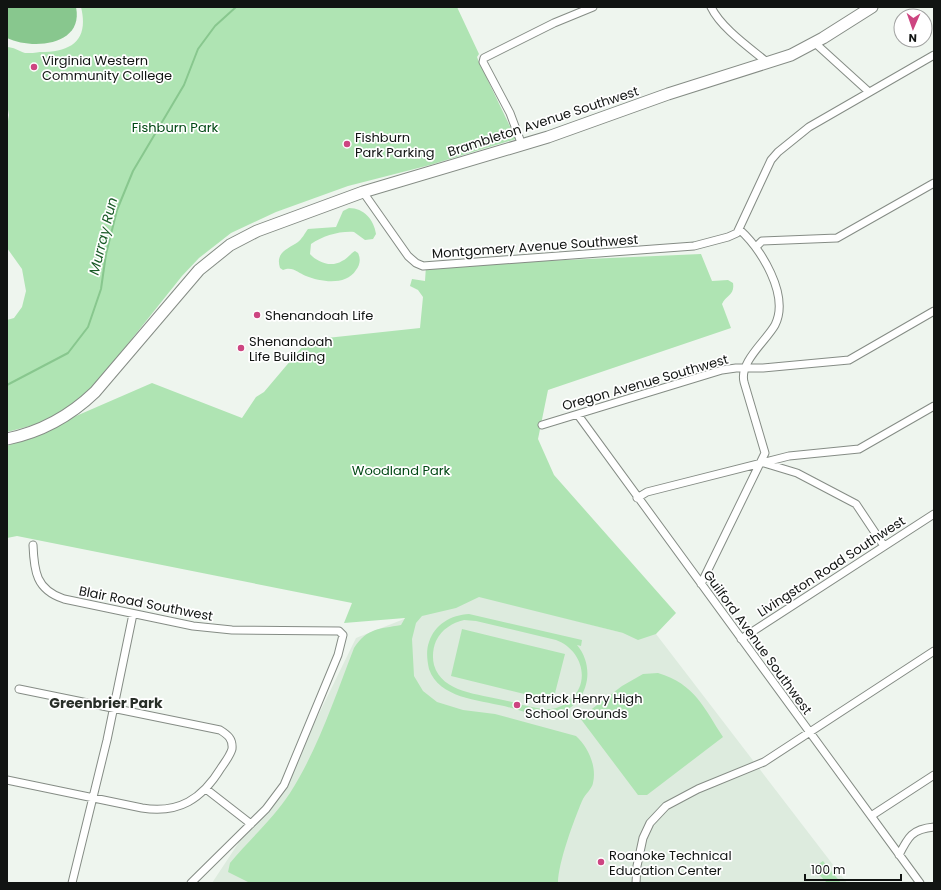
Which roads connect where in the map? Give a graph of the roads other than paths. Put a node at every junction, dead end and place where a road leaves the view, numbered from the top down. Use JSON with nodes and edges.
{"nodes":[{"id":1,"x":593,"y":7,"type":"edge"},
{"id":2,"x":711,"y":7,"type":"edge"},
{"id":3,"x":872,"y":7,"type":"edge"},
{"id":4,"x":815,"y":43,"type":"junction"},
{"id":5,"x":934,"y":55,"type":"edge"},
{"id":6,"x":768,"y":63,"type":"junction"},
{"id":7,"x":869,"y":92,"type":"junction"},
{"id":8,"x":522,"y":145,"type":"junction"},
{"id":9,"x":934,"y":183,"type":"edge"},
{"id":10,"x":363,"y":192,"type":"junction"},
{"id":11,"x":739,"y":229,"type":"junction"},
{"id":12,"x":756,"y":247,"type":"junction"},
{"id":13,"x":934,"y":311,"type":"edge"},
{"id":14,"x":745,"y":367,"type":"junction"},
{"id":15,"x":934,"y":406,"type":"edge"},
{"id":16,"x":578,"y":414,"type":"junction"},
{"id":17,"x":542,"y":425,"type":"dead end"},
{"id":18,"x":7,"y":439,"type":"edge"},
{"id":19,"x":762,"y":462,"type":"junction"},
{"id":20,"x":637,"y":498,"type":"junction"},
{"id":21,"x":934,"y":514,"type":"edge"},
{"id":22,"x":33,"y":545,"type":"dead end"},
{"id":23,"x":884,"y":546,"type":"junction"},
{"id":24,"x":701,"y":584,"type":"junction"},
{"id":25,"x":133,"y":614,"type":"junction"},
{"id":26,"x":741,"y":639,"type":"junction"},
{"id":27,"x":934,"y":651,"type":"edge"},
{"id":28,"x":19,"y":689,"type":"dead end"},
{"id":29,"x":113,"y":708,"type":"junction"},
{"id":30,"x":809,"y":731,"type":"junction"},
{"id":31,"x":934,"y":775,"type":"edge"},
{"id":32,"x":7,"y":780,"type":"edge"},
{"id":33,"x":206,"y":789,"type":"junction"},
{"id":34,"x":93,"y":798,"type":"junction"},
{"id":35,"x":871,"y":816,"type":"junction"},
{"id":36,"x":251,"y":824,"type":"junction"},
{"id":37,"x":934,"y":827,"type":"edge"},
{"id":38,"x":899,"y":855,"type":"junction"},
{"id":39,"x":72,"y":883,"type":"edge"},
{"id":40,"x":192,"y":883,"type":"edge"},
{"id":41,"x":636,"y":883,"type":"edge"},
{"id":42,"x":920,"y":883,"type":"edge"}],
"edges":[{"from":1,"to":8,"type":"street"},
{"from":2,"to":6,"type":"street"},
{"from":3,"to":4,"type":"main road","name":"Brambleton Avenue Southwest"},
{"from":4,"to":6,"type":"main road","name":"Brambleton Avenue Southwest"},
{"from":4,"to":7,"type":"street"},
{"from":5,"to":7,"type":"street"},
{"from":6,"to":8,"type":"main road","name":"Brambleton Avenue Southwest"},
{"from":7,"to":11,"type":"street"},
{"from":8,"to":10,"type":"main road","name":"Brambleton Avenue Southwest"},
{"from":9,"to":12,"type":"street"},
{"from":10,"to":11,"type":"street","name":"Montgomery Avenue Southwest"},
{"from":10,"to":18,"type":"main road","name":"Brambleton Avenue Southwest"},
{"from":11,"to":12,"type":"street"},
{"from":12,"to":14,"type":"street"},
{"from":13,"to":14,"type":"street","name":"Oregon Avenue Southwest"},
{"from":14,"to":16,"type":"street","name":"Oregon Avenue Southwest"},
{"from":14,"to":19,"type":"street"},
{"from":15,"to":19,"type":"street"},
{"from":16,"to":17,"type":"street","name":"Oregon Avenue Southwest"},
{"from":16,"to":20,"type":"street","name":"Guilford Avenue Southwest"},
{"from":19,"to":20,"type":"street"},
{"from":19,"to":23,"type":"street"},
{"from":19,"to":24,"type":"street"},
{"from":20,"to":24,"type":"street","name":"Guilford Avenue Southwest"},
{"from":21,"to":23,"type":"street","name":"Livingston Road Southwest"},
{"from":22,"to":25,"type":"street","name":"Blair Road Southwest"},
{"from":23,"to":26,"type":"street","name":"Livingston Road Southwest"},
{"from":24,"to":26,"type":"street","name":"Guilford Avenue Southwest"},
{"from":25,"to":29,"type":"street"},
{"from":25,"to":36,"type":"street","name":"Blair Road Southwest"},
{"from":26,"to":30,"type":"street","name":"Guilford Avenue Southwest"},
{"from":27,"to":30,"type":"street"},
{"from":28,"to":29,"type":"street"},
{"from":29,"to":33,"type":"street"},
{"from":29,"to":34,"type":"street"},
{"from":30,"to":35,"type":"street","name":"Guilford Avenue Southwest"},
{"from":30,"to":41,"type":"street"},
{"from":31,"to":35,"type":"street"},
{"from":32,"to":34,"type":"street"},
{"from":33,"to":34,"type":"street"},
{"from":33,"to":36,"type":"street"},
{"from":34,"to":39,"type":"street"},
{"from":35,"to":38,"type":"street","name":"Guilford Avenue Southwest"},
{"from":36,"to":40,"type":"street"},
{"from":37,"to":38,"type":"street"},
{"from":38,"to":42,"type":"street","name":"Guilford Avenue Southwest"}]}
